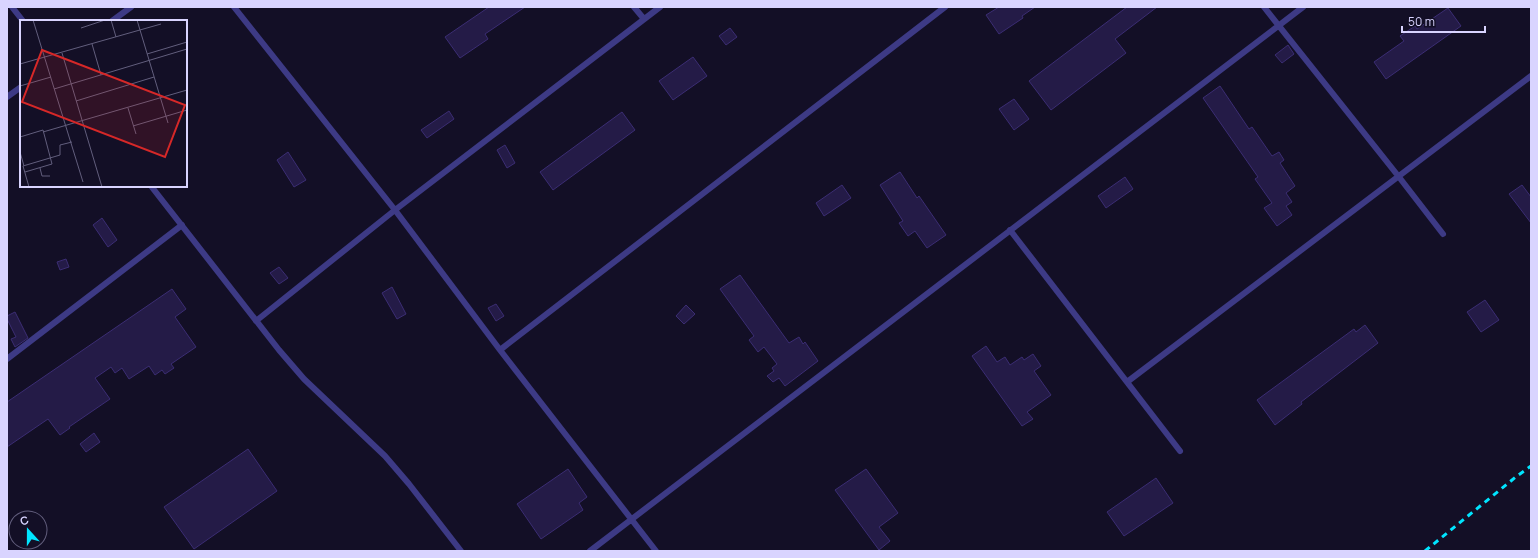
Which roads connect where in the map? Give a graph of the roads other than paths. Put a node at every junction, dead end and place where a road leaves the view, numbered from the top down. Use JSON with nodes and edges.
{"nodes":[{"id":1,"x":12,"y":7,"type":"edge"},
{"id":2,"x":131,"y":7,"type":"edge"},
{"id":3,"x":234,"y":7,"type":"edge"},
{"id":4,"x":634,"y":7,"type":"edge"},
{"id":5,"x":660,"y":7,"type":"edge"},
{"id":6,"x":945,"y":7,"type":"edge"},
{"id":7,"x":1264,"y":7,"type":"edge"},
{"id":8,"x":1302,"y":7,"type":"edge"},
{"id":9,"x":644,"y":19,"type":"junction"},
{"id":10,"x":22,"y":20,"type":"edge"},
{"id":11,"x":113,"y":20,"type":"edge"},
{"id":12,"x":1278,"y":26,"type":"junction"},
{"id":13,"x":1531,"y":76,"type":"edge"},
{"id":14,"x":20,"y":87,"type":"edge"},
{"id":15,"x":7,"y":97,"type":"edge"},
{"id":16,"x":1399,"y":177,"type":"junction"},
{"id":17,"x":153,"y":187,"type":"edge"},
{"id":18,"x":396,"y":210,"type":"junction"},
{"id":19,"x":182,"y":225,"type":"junction"},
{"id":20,"x":1010,"y":230,"type":"junction"},
{"id":21,"x":1442,"y":234,"type":"dead end"},
{"id":22,"x":256,"y":321,"type":"junction"},
{"id":23,"x":500,"y":350,"type":"junction"},
{"id":24,"x":7,"y":359,"type":"edge"},
{"id":25,"x":1127,"y":382,"type":"junction"},
{"id":26,"x":1180,"y":451,"type":"dead end"},
{"id":27,"x":631,"y":520,"type":"junction"},
{"id":28,"x":461,"y":551,"type":"edge"},
{"id":29,"x":590,"y":551,"type":"edge"},
{"id":30,"x":656,"y":551,"type":"edge"}],
"edges":[{"from":1,"to":10,"type":"lane"},
{"from":2,"to":11,"type":"lane"},
{"from":3,"to":18,"type":"lane"},
{"from":4,"to":9,"type":"lane"},
{"from":5,"to":9,"type":"lane"},
{"from":6,"to":23,"type":"lane"},
{"from":7,"to":12,"type":"lane"},
{"from":8,"to":12,"type":"lane"},
{"from":9,"to":18,"type":"lane"},
{"from":12,"to":16,"type":"lane"},
{"from":12,"to":20,"type":"lane"},
{"from":13,"to":16,"type":"lane"},
{"from":14,"to":15,"type":"lane"},
{"from":16,"to":21,"type":"lane"},
{"from":16,"to":25,"type":"lane"},
{"from":17,"to":19,"type":"lane"},
{"from":18,"to":22,"type":"lane"},
{"from":18,"to":23,"type":"lane"},
{"from":19,"to":22,"type":"lane"},
{"from":19,"to":24,"type":"lane"},
{"from":20,"to":25,"type":"lane"},
{"from":20,"to":27,"type":"lane"},
{"from":22,"to":28,"type":"lane"},
{"from":23,"to":27,"type":"lane"},
{"from":25,"to":26,"type":"lane"},
{"from":27,"to":29,"type":"lane"},
{"from":27,"to":30,"type":"lane"}]}
